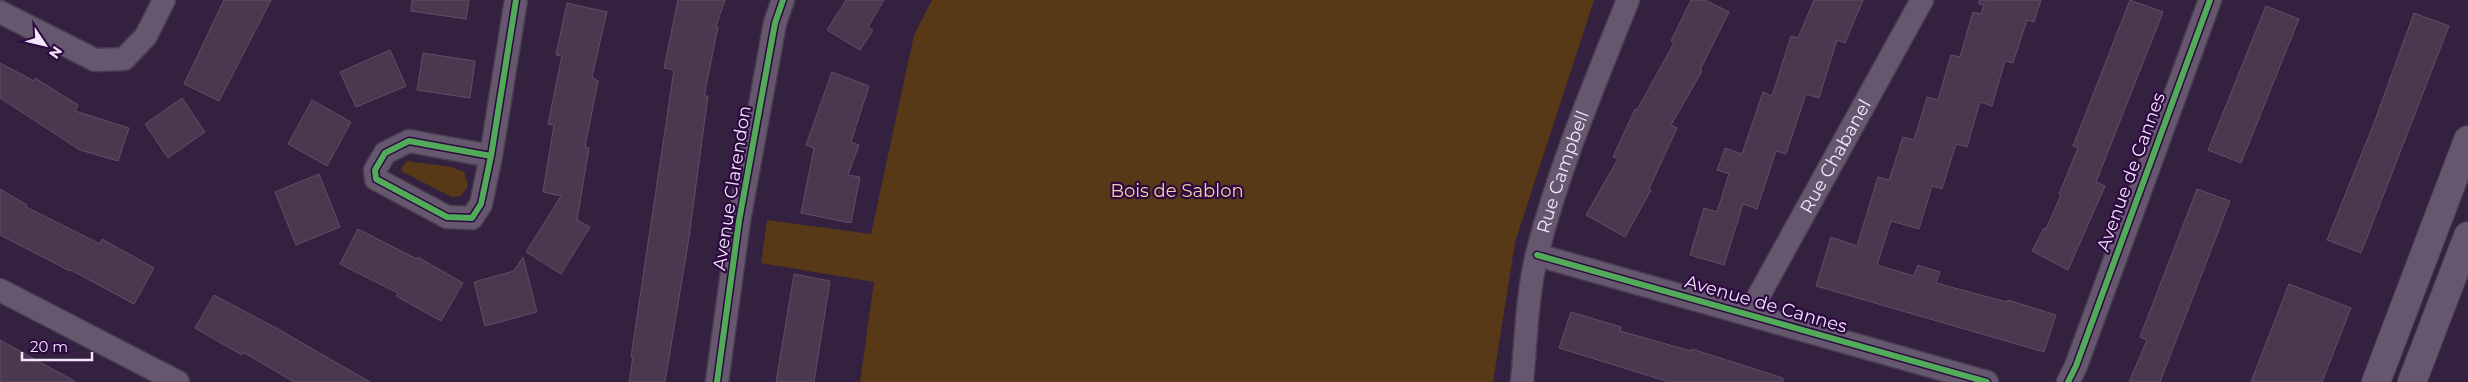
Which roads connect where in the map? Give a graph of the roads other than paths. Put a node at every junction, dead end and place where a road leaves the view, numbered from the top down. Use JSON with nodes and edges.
{"nodes":[{"id":1,"x":164,"y":0,"type":"edge"},
{"id":2,"x":516,"y":0,"type":"edge"},
{"id":3,"x":782,"y":0,"type":"edge"},
{"id":4,"x":1628,"y":0,"type":"edge"},
{"id":5,"x":1922,"y":0,"type":"edge"},
{"id":6,"x":2210,"y":0,"type":"edge"},
{"id":7,"x":0,"y":12,"type":"edge"},
{"id":8,"x":2468,"y":140,"type":"edge"},
{"id":9,"x":491,"y":156,"type":"junction"},
{"id":10,"x":2468,"y":236,"type":"edge"},
{"id":11,"x":1537,"y":255,"type":"junction"},
{"id":12,"x":0,"y":290,"type":"edge"},
{"id":13,"x":1754,"y":315,"type":"junction"},
{"id":14,"x":178,"y":382,"type":"edge"},
{"id":15,"x":717,"y":382,"type":"edge"},
{"id":16,"x":1522,"y":382,"type":"edge"},
{"id":17,"x":1988,"y":382,"type":"edge"},
{"id":18,"x":2068,"y":382,"type":"edge"},
{"id":19,"x":2376,"y":382,"type":"edge"},
{"id":20,"x":2412,"y":382,"type":"edge"}],
"edges":[{"from":1,"to":7,"type":"street"},
{"from":2,"to":9,"type":"street"},
{"from":3,"to":15,"type":"street","name":"Avenue Clarendon"},
{"from":4,"to":11,"type":"street","name":"Rue Campbell"},
{"from":5,"to":13,"type":"street","name":"Rue Chabanel"},
{"from":6,"to":18,"type":"street","name":"Avenue de Cannes"},
{"from":8,"to":19,"type":"street"},
{"from":9,"to":9,"type":"street"},
{"from":10,"to":20,"type":"street"},
{"from":11,"to":13,"type":"street","name":"Avenue de Cannes"},
{"from":11,"to":16,"type":"street","name":"Rue Campbell"},
{"from":12,"to":14,"type":"street"},
{"from":13,"to":17,"type":"street","name":"Avenue de Cannes"}]}
